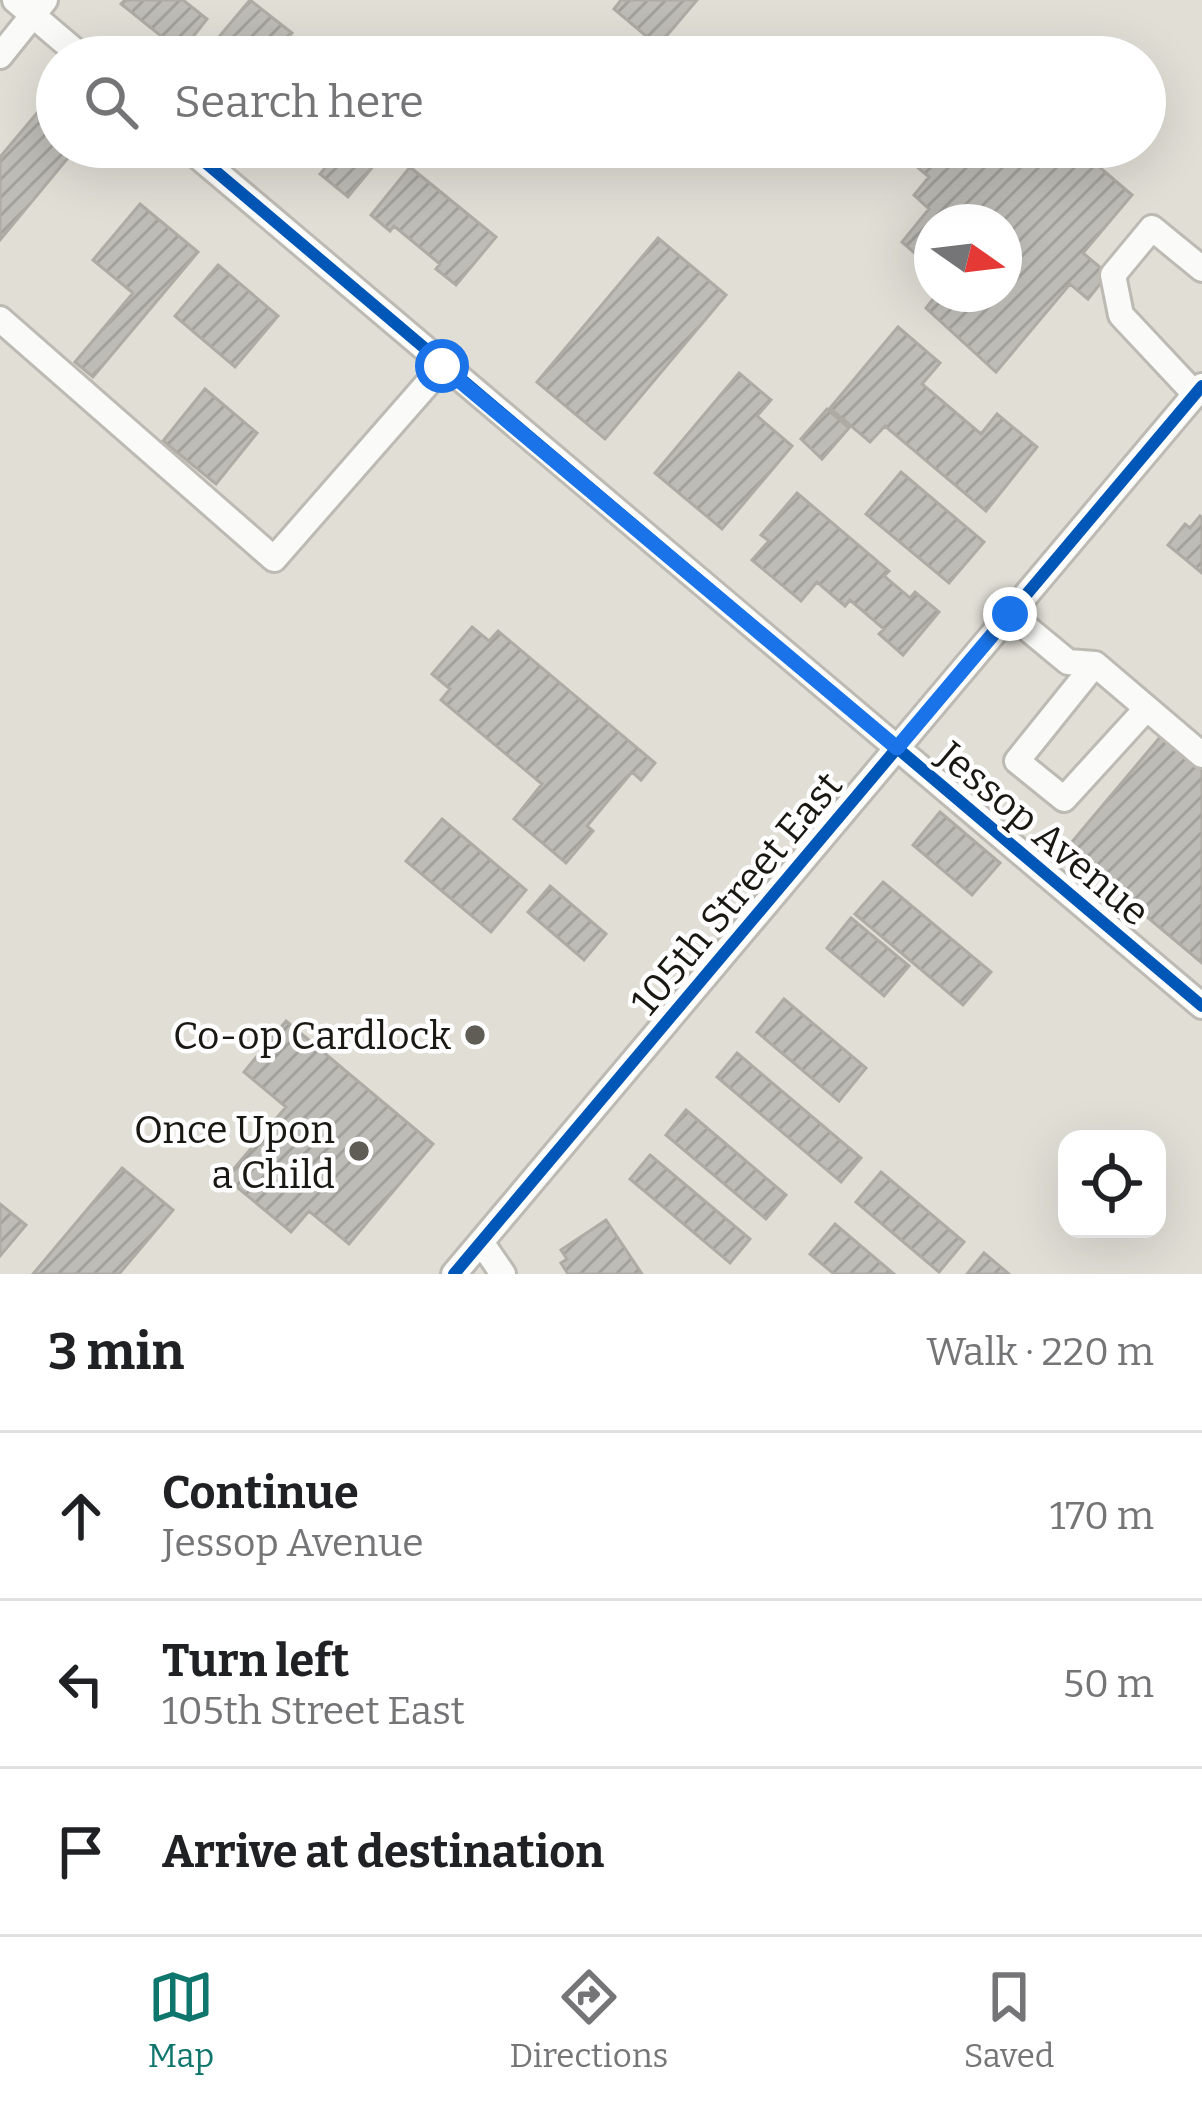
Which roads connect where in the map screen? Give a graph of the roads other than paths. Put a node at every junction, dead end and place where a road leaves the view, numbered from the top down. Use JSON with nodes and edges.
{"nodes":[{"id":1,"x":31,"y":5,"type":"edge"},
{"id":2,"x":61,"y":36,"type":"edge"},
{"id":3,"x":0,"y":56,"type":"edge"},
{"id":4,"x":211,"y":168,"type":"edge"},
{"id":5,"x":1202,"y":269,"type":"edge"},
{"id":6,"x":0,"y":319,"type":"edge"},
{"id":7,"x":442,"y":366,"type":"junction"},
{"id":8,"x":1199,"y":390,"type":"edge"},
{"id":9,"x":1010,"y":614,"type":"junction"},
{"id":10,"x":1095,"y":664,"type":"junction"},
{"id":11,"x":1147,"y":708,"type":"junction"},
{"id":12,"x":897,"y":748,"type":"junction"},
{"id":13,"x":1202,"y":754,"type":"edge"},
{"id":14,"x":1202,"y":1006,"type":"edge"},
{"id":15,"x":481,"y":1242,"type":"junction"},
{"id":16,"x":454,"y":1274,"type":"edge"},
{"id":17,"x":503,"y":1274,"type":"edge"}],
"edges":[{"from":1,"to":2,"type":"street"},
{"from":1,"to":3,"type":"street"},
{"from":4,"to":7,"type":"street","name":"Jessop Avenue"},
{"from":5,"to":8,"type":"street"},
{"from":6,"to":7,"type":"street"},
{"from":7,"to":12,"type":"street","name":"Jessop Avenue"},
{"from":8,"to":9,"type":"street","name":"105th Street East"},
{"from":9,"to":10,"type":"street"},
{"from":9,"to":12,"type":"street","name":"105th Street East"},
{"from":10,"to":11,"type":"street"},
{"from":10,"to":11,"type":"street"},
{"from":11,"to":13,"type":"street"},
{"from":12,"to":14,"type":"street","name":"Jessop Avenue"},
{"from":12,"to":15,"type":"street","name":"105th Street East"},
{"from":15,"to":16,"type":"street","name":"105th Street East"},
{"from":15,"to":17,"type":"street"}]}
